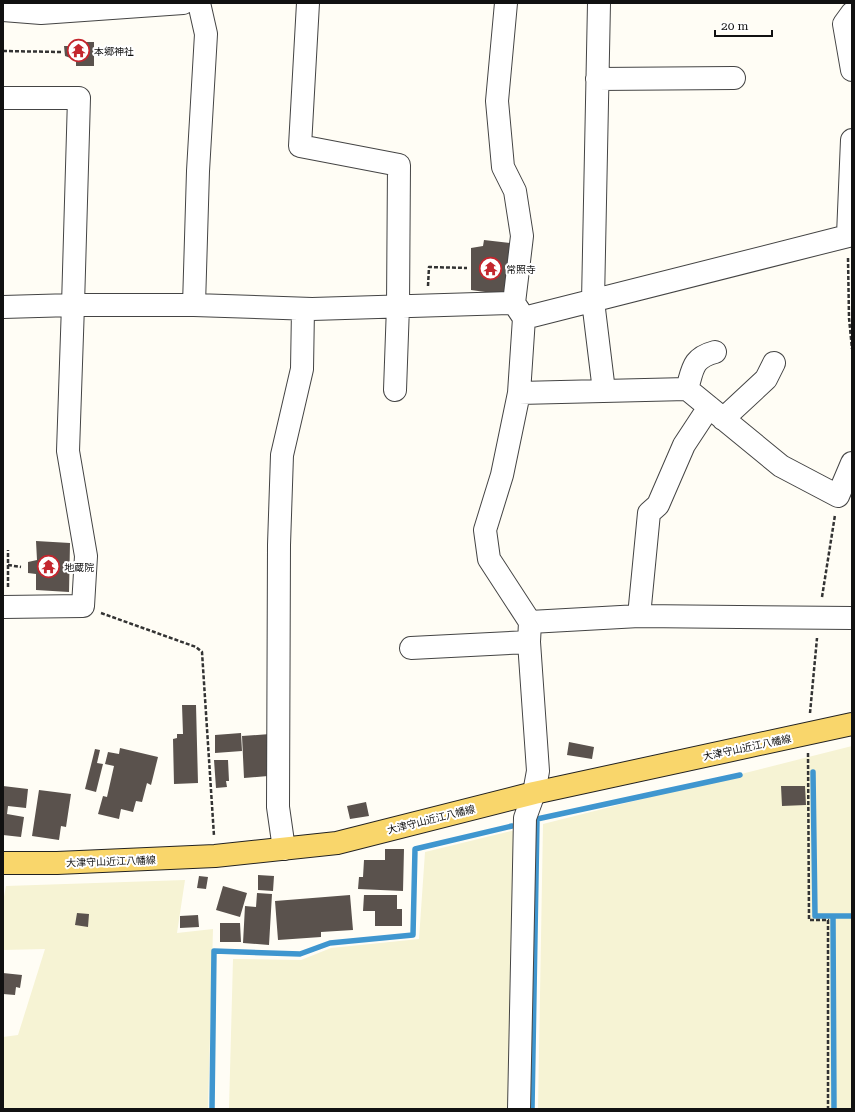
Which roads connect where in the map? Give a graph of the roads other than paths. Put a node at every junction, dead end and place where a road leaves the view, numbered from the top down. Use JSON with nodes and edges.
{"nodes":[{"id":1,"x":183,"y":3,"type":"edge"},
{"id":2,"x":199,"y":3,"type":"edge"},
{"id":3,"x":308,"y":3,"type":"edge"},
{"id":4,"x":506,"y":3,"type":"edge"},
{"id":5,"x":599,"y":3,"type":"edge"},
{"id":6,"x":3,"y":10,"type":"edge"},
{"id":7,"x":852,"y":13,"type":"edge"},
{"id":8,"x":852,"y":70,"type":"edge"},
{"id":9,"x":734,"y":78,"type":"dead end"},
{"id":10,"x":598,"y":79,"type":"junction"},
{"id":11,"x":3,"y":98,"type":"edge"},
{"id":12,"x":852,"y":140,"type":"edge"},
{"id":13,"x":850,"y":235,"type":"edge"},
{"id":14,"x":593,"y":301,"type":"junction"},
{"id":15,"x":74,"y":305,"type":"junction"},
{"id":16,"x":194,"y":305,"type":"junction"},
{"id":17,"x":398,"y":306,"type":"junction"},
{"id":18,"x":3,"y":307,"type":"edge"},
{"id":19,"x":303,"y":309,"type":"junction"},
{"id":20,"x":519,"y":311,"type":"junction"},
{"id":21,"x":715,"y":352,"type":"dead end"},
{"id":22,"x":774,"y":363,"type":"dead end"},
{"id":23,"x":687,"y":389,"type":"junction"},
{"id":24,"x":395,"y":390,"type":"dead end"},
{"id":25,"x":604,"y":391,"type":"junction"},
{"id":26,"x":519,"y":393,"type":"junction"},
{"id":27,"x":716,"y":413,"type":"junction"},
{"id":28,"x":852,"y":463,"type":"edge"},
{"id":29,"x":5,"y":607,"type":"edge"},
{"id":30,"x":638,"y":616,"type":"junction"},
{"id":31,"x":852,"y":618,"type":"edge"},
{"id":32,"x":530,"y":632,"type":"junction"},
{"id":33,"x":411,"y":648,"type":"dead end"},
{"id":34,"x":852,"y":724,"type":"edge"},
{"id":35,"x":534,"y":793,"type":"junction"},
{"id":36,"x":284,"y":849,"type":"junction"},
{"id":37,"x":3,"y":863,"type":"edge"},
{"id":38,"x":519,"y":1109,"type":"edge"}],
"edges":[{"from":1,"to":6,"type":"street"},
{"from":2,"to":16,"type":"street"},
{"from":3,"to":17,"type":"street"},
{"from":4,"to":20,"type":"street"},
{"from":5,"to":10,"type":"street"},
{"from":7,"to":8,"type":"street"},
{"from":9,"to":10,"type":"street"},
{"from":10,"to":14,"type":"street"},
{"from":11,"to":15,"type":"street"},
{"from":12,"to":13,"type":"street"},
{"from":13,"to":14,"type":"street"},
{"from":14,"to":20,"type":"street"},
{"from":14,"to":25,"type":"street"},
{"from":15,"to":16,"type":"street"},
{"from":15,"to":18,"type":"street"},
{"from":15,"to":29,"type":"street"},
{"from":16,"to":19,"type":"street"},
{"from":17,"to":19,"type":"street"},
{"from":17,"to":20,"type":"street"},
{"from":17,"to":24,"type":"street"},
{"from":19,"to":36,"type":"street"},
{"from":20,"to":26,"type":"street"},
{"from":21,"to":23,"type":"street"},
{"from":22,"to":27,"type":"street"},
{"from":23,"to":25,"type":"street"},
{"from":23,"to":27,"type":"street"},
{"from":25,"to":26,"type":"street"},
{"from":26,"to":32,"type":"street"},
{"from":27,"to":28,"type":"street"},
{"from":27,"to":30,"type":"street"},
{"from":30,"to":31,"type":"street"},
{"from":30,"to":32,"type":"street"},
{"from":32,"to":33,"type":"street"},
{"from":32,"to":35,"type":"street"},
{"from":34,"to":35,"type":"main road","name":"大津守山近江八幡線"},
{"from":35,"to":36,"type":"main road","name":"大津守山近江八幡線"},
{"from":35,"to":38,"type":"street"},
{"from":36,"to":37,"type":"main road","name":"大津守山近江八幡線"}]}
